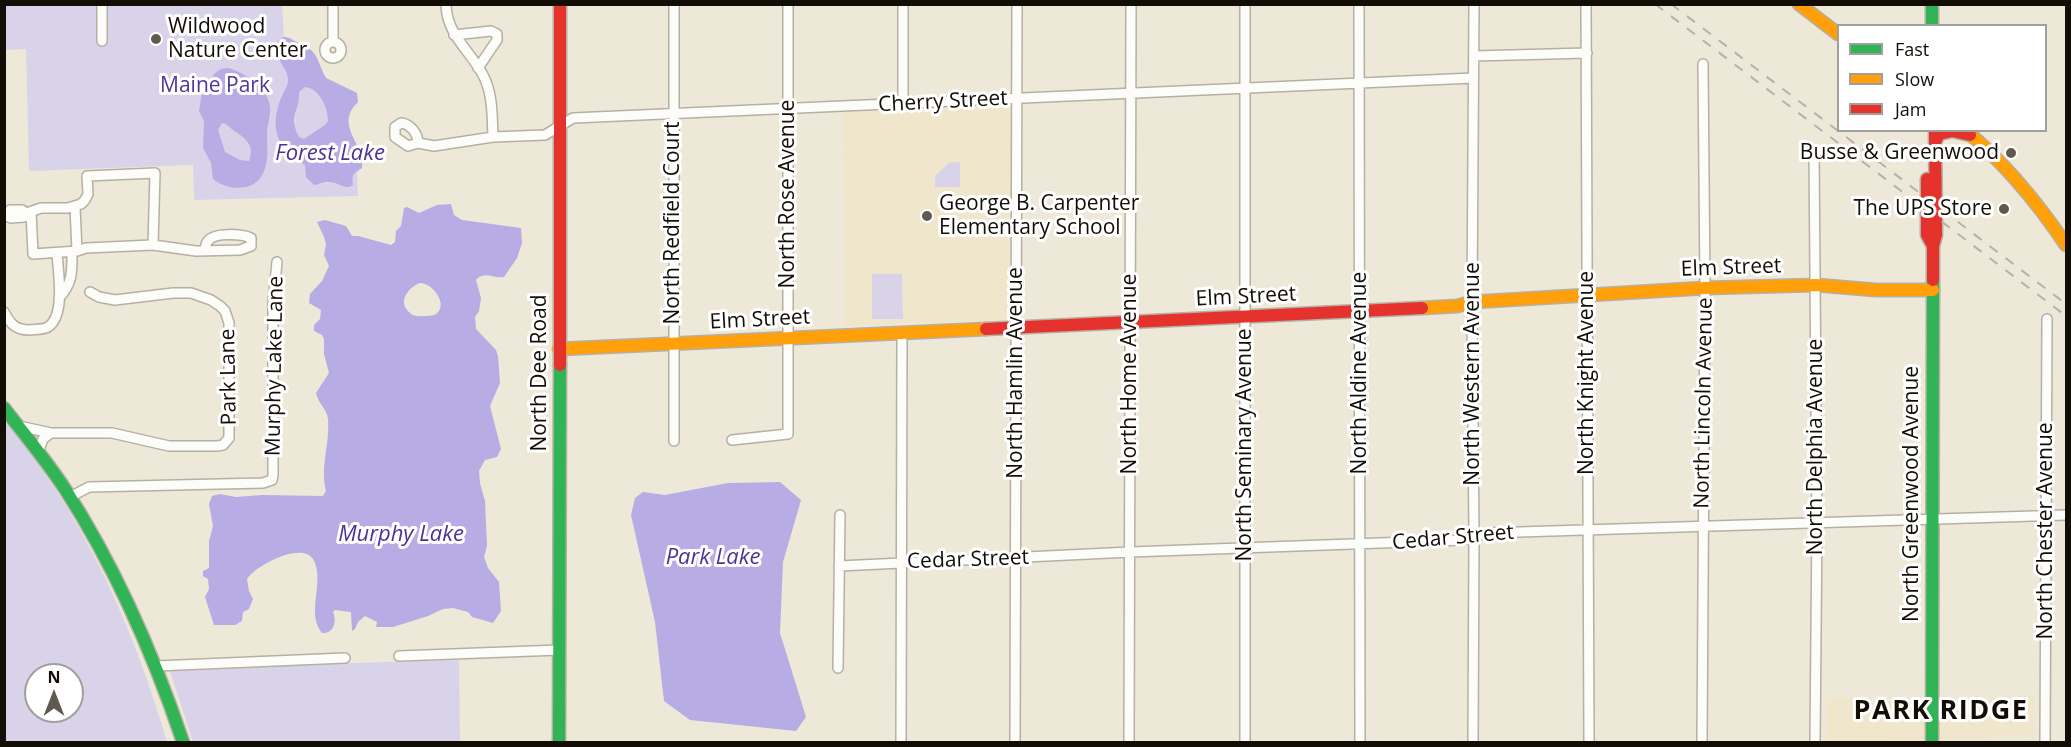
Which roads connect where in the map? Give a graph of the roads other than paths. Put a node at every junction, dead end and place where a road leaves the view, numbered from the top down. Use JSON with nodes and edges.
{"nodes":[{"id":1,"x":102,"y":4,"type":"edge"},
{"id":2,"x":333,"y":4,"type":"edge"},
{"id":3,"x":446,"y":4,"type":"edge"},
{"id":4,"x":560,"y":4,"type":"edge"},
{"id":5,"x":674,"y":4,"type":"edge"},
{"id":6,"x":788,"y":4,"type":"edge"},
{"id":7,"x":903,"y":4,"type":"edge"},
{"id":8,"x":1017,"y":4,"type":"edge"},
{"id":9,"x":1131,"y":4,"type":"edge"},
{"id":10,"x":1245,"y":4,"type":"edge"},
{"id":11,"x":1359,"y":4,"type":"edge"},
{"id":12,"x":1474,"y":4,"type":"edge"},
{"id":13,"x":1586,"y":4,"type":"edge"},
{"id":14,"x":1799,"y":4,"type":"edge"},
{"id":15,"x":1932,"y":4,"type":"edge"},
{"id":16,"x":1932,"y":24,"type":"edge"},
{"id":17,"x":1837,"y":32,"type":"edge"},
{"id":18,"x":454,"y":35,"type":"junction"},
{"id":19,"x":102,"y":41,"type":"dead end"},
{"id":20,"x":333,"y":42,"type":"dead end"},
{"id":21,"x":1587,"y":52,"type":"junction"},
{"id":22,"x":1474,"y":56,"type":"junction"},
{"id":23,"x":1703,"y":64,"type":"dead end"},
{"id":24,"x":478,"y":68,"type":"junction"},
{"id":25,"x":1473,"y":78,"type":"junction"},
{"id":26,"x":1359,"y":83,"type":"junction"},
{"id":27,"x":1244,"y":89,"type":"junction"},
{"id":28,"x":1131,"y":94,"type":"junction"},
{"id":29,"x":1017,"y":99,"type":"junction"},
{"id":30,"x":903,"y":105,"type":"junction"},
{"id":31,"x":788,"y":109,"type":"junction"},
{"id":32,"x":673,"y":114,"type":"junction"},
{"id":33,"x":559,"y":126,"type":"junction"},
{"id":34,"x":1928,"y":132,"type":"edge"},
{"id":35,"x":1967,"y":133,"type":"edge"},
{"id":36,"x":1935,"y":136,"type":"edge"},
{"id":37,"x":493,"y":137,"type":"junction"},
{"id":38,"x":418,"y":142,"type":"dead end"},
{"id":39,"x":1814,"y":152,"type":"dead end"},
{"id":40,"x":75,"y":207,"type":"junction"},
{"id":41,"x":29,"y":213,"type":"junction"},
{"id":42,"x":5,"y":215,"type":"edge"},
{"id":43,"x":2067,"y":244,"type":"edge"},
{"id":44,"x":153,"y":245,"type":"junction"},
{"id":45,"x":1932,"y":246,"type":"junction"},
{"id":46,"x":205,"y":251,"type":"dead end"},
{"id":47,"x":75,"y":252,"type":"junction"},
{"id":48,"x":57,"y":253,"type":"junction"},
{"id":49,"x":277,"y":262,"type":"dead end"},
{"id":50,"x":1816,"y":285,"type":"junction"},
{"id":51,"x":1705,"y":288,"type":"junction"},
{"id":52,"x":1933,"y":290,"type":"junction"},
{"id":53,"x":90,"y":292,"type":"dead end"},
{"id":54,"x":1587,"y":294,"type":"junction"},
{"id":55,"x":59,"y":298,"type":"junction"},
{"id":56,"x":1472,"y":302,"type":"junction"},
{"id":57,"x":1359,"y":311,"type":"junction"},
{"id":58,"x":4,"y":312,"type":"edge"},
{"id":59,"x":1245,"y":316,"type":"junction"},
{"id":60,"x":2047,"y":319,"type":"dead end"},
{"id":61,"x":1130,"y":322,"type":"junction"},
{"id":62,"x":1016,"y":327,"type":"junction"},
{"id":63,"x":902,"y":333,"type":"junction"},
{"id":64,"x":788,"y":338,"type":"junction"},
{"id":65,"x":673,"y":344,"type":"junction"},
{"id":66,"x":560,"y":349,"type":"junction"},
{"id":67,"x":4,"y":408,"type":"edge"},
{"id":68,"x":19,"y":426,"type":"junction"},
{"id":69,"x":51,"y":434,"type":"junction"},
{"id":70,"x":732,"y":440,"type":"dead end"},
{"id":71,"x":674,"y":441,"type":"dead end"},
{"id":72,"x":38,"y":453,"type":"junction"},
{"id":73,"x":70,"y":497,"type":"junction"},
{"id":74,"x":840,"y":515,"type":"dead end"},
{"id":75,"x":2067,"y":515,"type":"edge"},
{"id":76,"x":2047,"y":516,"type":"junction"},
{"id":77,"x":1931,"y":520,"type":"junction"},
{"id":78,"x":1817,"y":523,"type":"junction"},
{"id":79,"x":1703,"y":526,"type":"junction"},
{"id":80,"x":1587,"y":530,"type":"junction"},
{"id":81,"x":1474,"y":537,"type":"junction"},
{"id":82,"x":1360,"y":544,"type":"junction"},
{"id":83,"x":1245,"y":548,"type":"junction"},
{"id":84,"x":1130,"y":552,"type":"junction"},
{"id":85,"x":1016,"y":558,"type":"junction"},
{"id":86,"x":901,"y":562,"type":"junction"},
{"id":87,"x":839,"y":566,"type":"junction"},
{"id":88,"x":559,"y":650,"type":"junction"},
{"id":89,"x":399,"y":656,"type":"dead end"},
{"id":90,"x":345,"y":658,"type":"dead end"},
{"id":91,"x":156,"y":666,"type":"junction"},
{"id":92,"x":838,"y":668,"type":"dead end"},
{"id":93,"x":183,"y":742,"type":"edge"},
{"id":94,"x":559,"y":742,"type":"edge"},
{"id":95,"x":901,"y":742,"type":"edge"},
{"id":96,"x":1015,"y":742,"type":"edge"},
{"id":97,"x":1129,"y":742,"type":"edge"},
{"id":98,"x":1245,"y":742,"type":"edge"},
{"id":99,"x":1360,"y":742,"type":"edge"},
{"id":100,"x":1473,"y":742,"type":"edge"},
{"id":101,"x":1589,"y":742,"type":"edge"},
{"id":102,"x":1702,"y":742,"type":"edge"},
{"id":103,"x":1815,"y":742,"type":"edge"},
{"id":104,"x":1932,"y":742,"type":"edge"},
{"id":105,"x":2045,"y":742,"type":"edge"}],
"edges":[{"from":1,"to":19,"type":"street"},
{"from":2,"to":20,"type":"street"},
{"from":3,"to":18,"type":"street"},
{"from":4,"to":33,"type":"street","name":"North Dee Road"},
{"from":5,"to":32,"type":"street","name":"North Redfield Court"},
{"from":6,"to":31,"type":"street","name":"North Rose Avenue"},
{"from":7,"to":30,"type":"street"},
{"from":8,"to":29,"type":"street","name":"North Hamlin Avenue"},
{"from":9,"to":28,"type":"street","name":"North Home Avenue"},
{"from":10,"to":27,"type":"street","name":"North Seminary Avenue"},
{"from":11,"to":26,"type":"street","name":"North Aldine Avenue"},
{"from":12,"to":22,"type":"street","name":"North Western Avenue"},
{"from":13,"to":21,"type":"street","name":"North Knight Avenue"},
{"from":14,"to":17,"type":"street"},
{"from":15,"to":16,"type":"street"},
{"from":18,"to":24,"type":"street"},
{"from":18,"to":24,"type":"street"},
{"from":21,"to":22,"type":"street"},
{"from":21,"to":54,"type":"street","name":"North Knight Avenue"},
{"from":22,"to":25,"type":"street","name":"North Western Avenue"},
{"from":23,"to":51,"type":"street","name":"North Lincoln Avenue"},
{"from":24,"to":37,"type":"street"},
{"from":25,"to":26,"type":"street","name":"Cherry Street"},
{"from":25,"to":56,"type":"street","name":"North Western Avenue"},
{"from":26,"to":27,"type":"street","name":"Cherry Street"},
{"from":26,"to":57,"type":"street","name":"North Aldine Avenue"},
{"from":27,"to":28,"type":"street","name":"Cherry Street"},
{"from":27,"to":59,"type":"street","name":"North Seminary Avenue"},
{"from":28,"to":29,"type":"street","name":"Cherry Street"},
{"from":28,"to":61,"type":"street","name":"North Home Avenue"},
{"from":29,"to":30,"type":"street","name":"Cherry Street"},
{"from":29,"to":62,"type":"street","name":"North Hamlin Avenue"},
{"from":30,"to":31,"type":"street","name":"Cherry Street"},
{"from":31,"to":32,"type":"street","name":"Cherry Street"},
{"from":31,"to":64,"type":"street","name":"North Rose Avenue"},
{"from":32,"to":33,"type":"street","name":"Cherry Street"},
{"from":32,"to":65,"type":"street","name":"North Redfield Court"},
{"from":33,"to":37,"type":"street","name":"Cherry Street"},
{"from":33,"to":66,"type":"street","name":"North Dee Road"},
{"from":34,"to":45,"type":"street","name":"North Greenwood Avenue"},
{"from":35,"to":43,"type":"street"},
{"from":36,"to":45,"type":"street","name":"North Greenwood Avenue"},
{"from":37,"to":38,"type":"street","name":"Cherry Street"},
{"from":39,"to":50,"type":"street","name":"North Delphia Avenue"},
{"from":40,"to":41,"type":"street"},
{"from":40,"to":44,"type":"street"},
{"from":40,"to":47,"type":"street"},
{"from":41,"to":42,"type":"street"},
{"from":41,"to":48,"type":"street"},
{"from":44,"to":46,"type":"street"},
{"from":44,"to":47,"type":"street"},
{"from":45,"to":52,"type":"street","name":"North Greenwood Avenue"},
{"from":47,"to":48,"type":"street"},
{"from":47,"to":55,"type":"street"},
{"from":48,"to":55,"type":"street"},
{"from":49,"to":73,"type":"street","name":"Murphy Lake Lane"},
{"from":50,"to":51,"type":"street","name":"Elm Street"},
{"from":50,"to":52,"type":"street","name":"Elm Street"},
{"from":50,"to":78,"type":"street","name":"North Delphia Avenue"},
{"from":51,"to":54,"type":"street","name":"Elm Street"},
{"from":51,"to":79,"type":"street","name":"North Lincoln Avenue"},
{"from":52,"to":77,"type":"street","name":"North Greenwood Avenue"},
{"from":53,"to":69,"type":"street","name":"Park Lane"},
{"from":54,"to":56,"type":"street","name":"Elm Street"},
{"from":54,"to":80,"type":"street","name":"North Knight Avenue"},
{"from":55,"to":58,"type":"street"},
{"from":56,"to":57,"type":"street","name":"Elm Street"},
{"from":56,"to":81,"type":"street","name":"North Western Avenue"},
{"from":57,"to":59,"type":"street","name":"Elm Street"},
{"from":57,"to":82,"type":"street","name":"North Aldine Avenue"},
{"from":59,"to":61,"type":"street","name":"Elm Street"},
{"from":59,"to":83,"type":"street","name":"North Seminary Avenue"},
{"from":60,"to":76,"type":"street","name":"North Chester Avenue"},
{"from":61,"to":62,"type":"street","name":"Elm Street"},
{"from":61,"to":84,"type":"street","name":"North Home Avenue"},
{"from":62,"to":63,"type":"street","name":"Elm Street"},
{"from":62,"to":85,"type":"street","name":"North Hamlin Avenue"},
{"from":63,"to":64,"type":"street","name":"Elm Street"},
{"from":63,"to":86,"type":"street"},
{"from":64,"to":65,"type":"street","name":"Elm Street"},
{"from":64,"to":70,"type":"street","name":"North Rose Avenue"},
{"from":65,"to":66,"type":"street","name":"Elm Street"},
{"from":65,"to":71,"type":"street","name":"North Redfield Court"},
{"from":66,"to":88,"type":"street","name":"North Dee Road"},
{"from":67,"to":68,"type":"street"},
{"from":68,"to":69,"type":"street","name":"Park Lane"},
{"from":68,"to":72,"type":"street"},
{"from":69,"to":72,"type":"street"},
{"from":72,"to":73,"type":"street"},
{"from":73,"to":91,"type":"street"},
{"from":74,"to":87,"type":"street"},
{"from":75,"to":76,"type":"street","name":"Cedar Street"},
{"from":76,"to":77,"type":"street","name":"Cedar Street"},
{"from":76,"to":105,"type":"street","name":"North Chester Avenue"},
{"from":77,"to":78,"type":"street","name":"Cedar Street"},
{"from":77,"to":104,"type":"street","name":"North Greenwood Avenue"},
{"from":78,"to":79,"type":"street","name":"Cedar Street"},
{"from":78,"to":103,"type":"street","name":"North Delphia Avenue"},
{"from":79,"to":80,"type":"street","name":"Cedar Street"},
{"from":79,"to":102,"type":"street","name":"North Lincoln Avenue"},
{"from":80,"to":81,"type":"street","name":"Cedar Street"},
{"from":80,"to":101,"type":"street","name":"North Knight Avenue"},
{"from":81,"to":82,"type":"street","name":"Cedar Street"},
{"from":81,"to":100,"type":"street","name":"North Western Avenue"},
{"from":82,"to":83,"type":"street","name":"Cedar Street"},
{"from":82,"to":99,"type":"street","name":"North Aldine Avenue"},
{"from":83,"to":84,"type":"street","name":"Cedar Street"},
{"from":83,"to":98,"type":"street","name":"North Seminary Avenue"},
{"from":84,"to":85,"type":"street","name":"Cedar Street"},
{"from":84,"to":97,"type":"street","name":"North Home Avenue"},
{"from":85,"to":86,"type":"street","name":"Cedar Street"},
{"from":85,"to":96,"type":"street","name":"North Hamlin Avenue"},
{"from":86,"to":87,"type":"street","name":"Cedar Street"},
{"from":86,"to":95,"type":"street"},
{"from":87,"to":92,"type":"street"},
{"from":88,"to":89,"type":"street"},
{"from":88,"to":94,"type":"street","name":"North Dee Road"},
{"from":90,"to":91,"type":"street"},
{"from":91,"to":93,"type":"street"}]}
